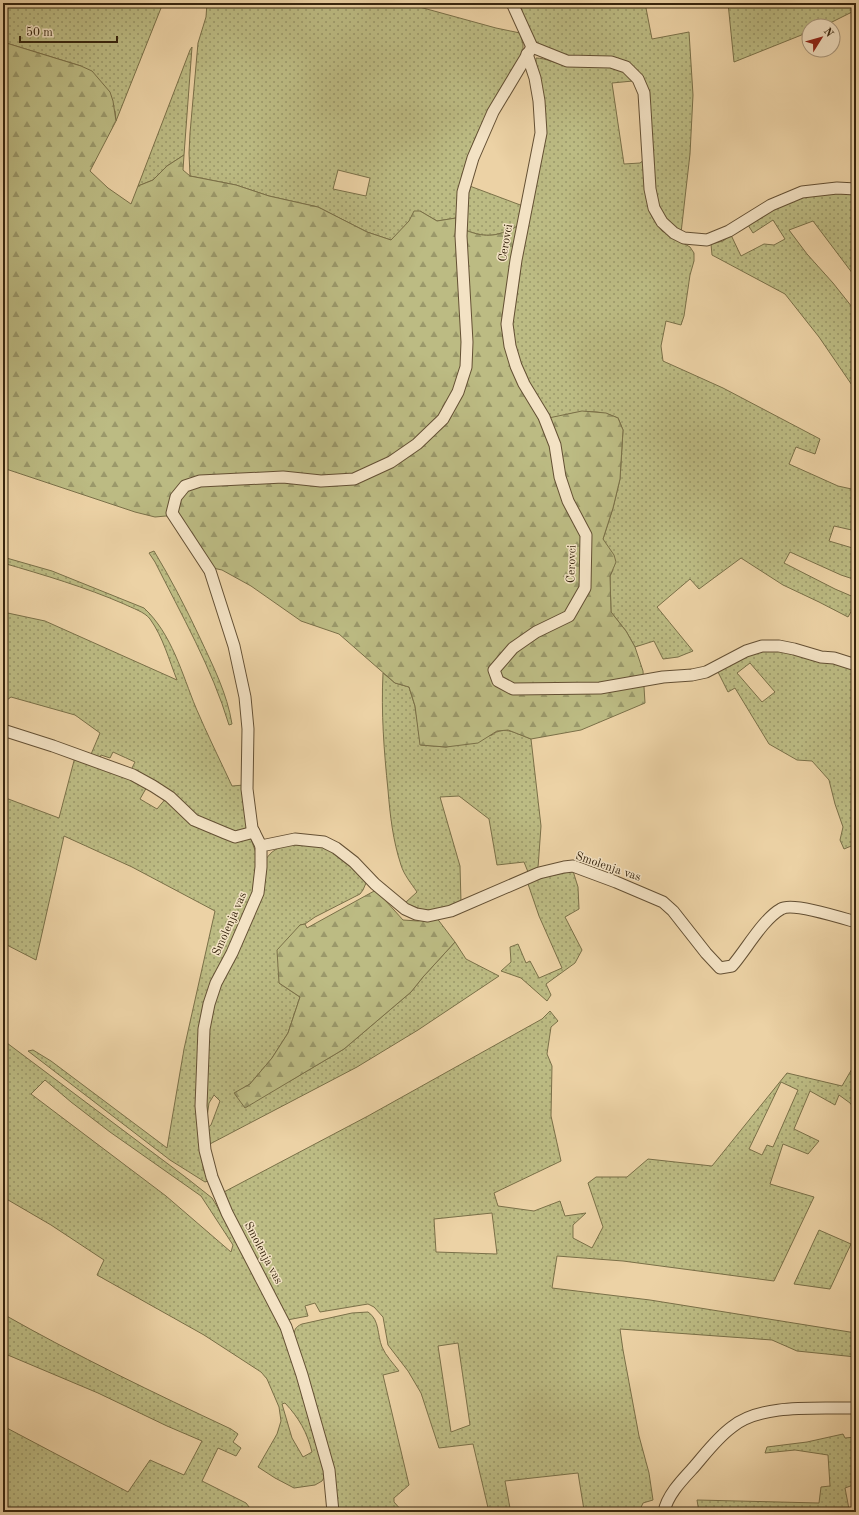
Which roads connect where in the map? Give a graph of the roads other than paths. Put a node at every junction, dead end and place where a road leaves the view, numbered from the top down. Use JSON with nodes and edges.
{"nodes":[{"id":1,"x":512,"y":3,"type":"edge"},
{"id":2,"x":530,"y":51,"type":"junction"},
{"id":3,"x":856,"y":189,"type":"edge"},
{"id":4,"x":856,"y":665,"type":"edge"},
{"id":5,"x":6,"y":731,"type":"dead end"},
{"id":6,"x":254,"y":832,"type":"junction"},
{"id":7,"x":261,"y":846,"type":"junction"},
{"id":8,"x":856,"y":922,"type":"edge"},
{"id":9,"x":856,"y":1408,"type":"edge"},
{"id":10,"x":333,"y":1512,"type":"edge"},
{"id":11,"x":664,"y":1512,"type":"edge"}],
"edges":[{"from":1,"to":2,"type":"street"},
{"from":2,"to":3,"type":"street"},
{"from":2,"to":4,"type":"street","name":"Cerovci"},
{"from":2,"to":6,"type":"street"},
{"from":5,"to":6,"type":"street"},
{"from":6,"to":7,"type":"street"},
{"from":7,"to":8,"type":"street","name":"Smolenja vas"},
{"from":7,"to":10,"type":"street","name":"Smolenja vas"},
{"from":9,"to":11,"type":"street"}]}
